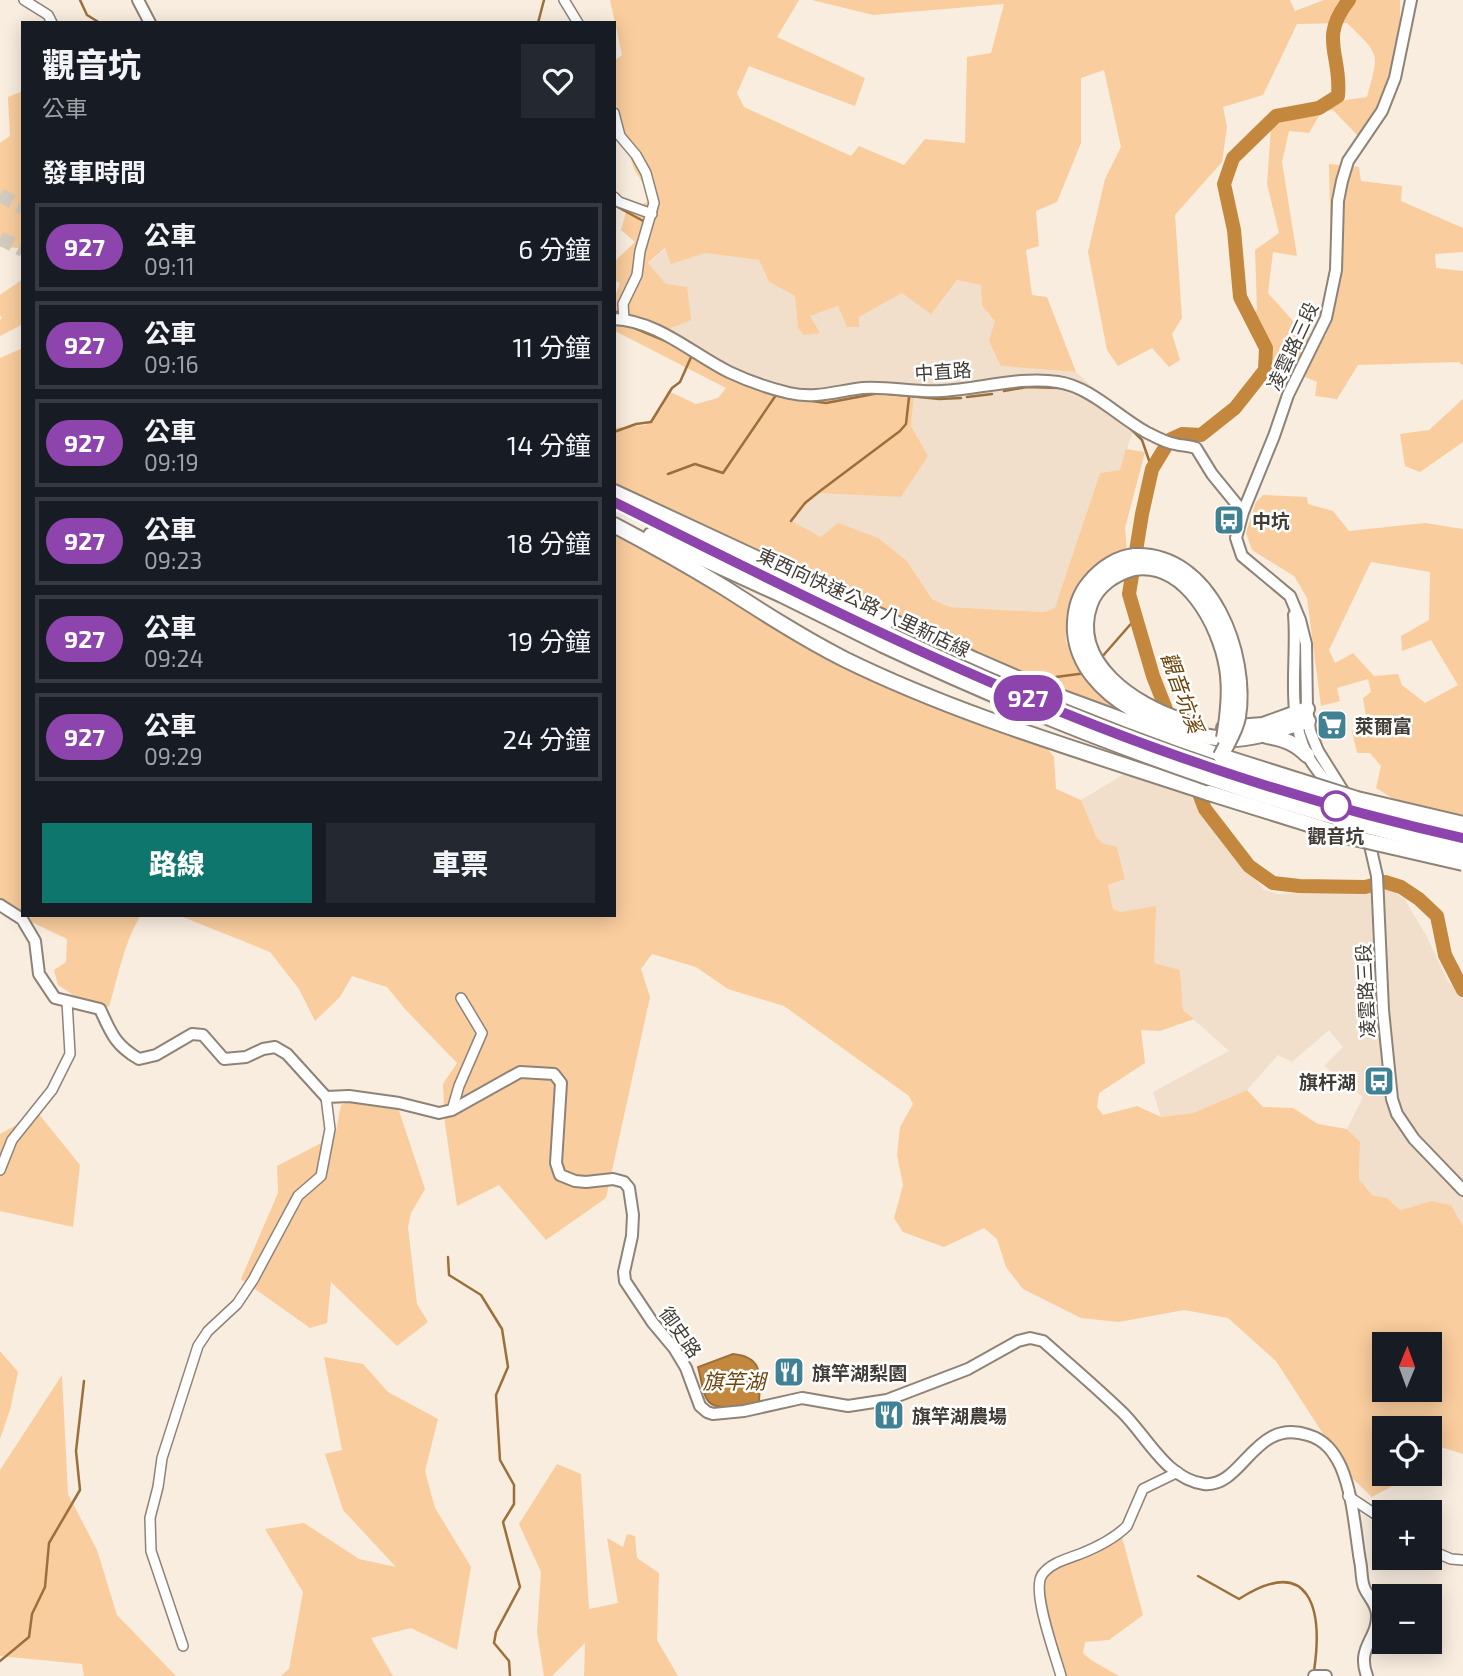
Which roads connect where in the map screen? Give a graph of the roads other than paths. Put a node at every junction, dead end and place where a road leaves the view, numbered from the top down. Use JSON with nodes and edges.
{"nodes":[{"id":1,"x":24,"y":0,"type":"edge"},
{"id":2,"x":138,"y":0,"type":"edge"},
{"id":3,"x":564,"y":0,"type":"edge"},
{"id":4,"x":1411,"y":0,"type":"edge"},
{"id":5,"x":51,"y":21,"type":"edge"},
{"id":6,"x":149,"y":21,"type":"edge"},
{"id":7,"x":577,"y":21,"type":"edge"},
{"id":8,"x":616,"y":121,"type":"edge"},
{"id":9,"x":616,"y":199,"type":"edge"},
{"id":10,"x":652,"y":214,"type":"junction"},
{"id":11,"x":619,"y":319,"type":"edge"},
{"id":12,"x":616,"y":493,"type":"edge"},
{"id":13,"x":616,"y":503,"type":"edge"},
{"id":14,"x":1243,"y":512,"type":"junction"},
{"id":15,"x":616,"y":520,"type":"edge"},
{"id":16,"x":616,"y":526,"type":"edge"},
{"id":17,"x":889,"y":634,"type":"junction"},
{"id":18,"x":1302,"y":717,"type":"junction"},
{"id":19,"x":1197,"y":730,"type":"junction"},
{"id":20,"x":1266,"y":736,"type":"junction"},
{"id":21,"x":1307,"y":755,"type":"junction"},
{"id":22,"x":1221,"y":756,"type":"junction"},
{"id":23,"x":1209,"y":793,"type":"junction"},
{"id":24,"x":1463,"y":824,"type":"edge"},
{"id":25,"x":1362,"y":828,"type":"junction"},
{"id":26,"x":1463,"y":838,"type":"edge"},
{"id":27,"x":1463,"y":849,"type":"edge"},
{"id":28,"x":1463,"y":863,"type":"edge"},
{"id":29,"x":0,"y":905,"type":"edge"},
{"id":30,"x":461,"y":998,"type":"dead end"},
{"id":31,"x":67,"y":1001,"type":"junction"},
{"id":32,"x":326,"y":1097,"type":"junction"},
{"id":33,"x":453,"y":1110,"type":"junction"},
{"id":34,"x":0,"y":1170,"type":"edge"},
{"id":35,"x":1463,"y":1190,"type":"edge"},
{"id":36,"x":1178,"y":1472,"type":"junction"},
{"id":37,"x":1349,"y":1496,"type":"junction"},
{"id":38,"x":1372,"y":1512,"type":"edge"},
{"id":39,"x":1442,"y":1555,"type":"edge"},
{"id":40,"x":1463,"y":1560,"type":"edge"},
{"id":41,"x":183,"y":1646,"type":"dead end"},
{"id":42,"x":1061,"y":1676,"type":"edge"},
{"id":43,"x":1367,"y":1676,"type":"edge"}],
"edges":[{"from":1,"to":5,"type":"street"},
{"from":2,"to":6,"type":"street"},
{"from":3,"to":7,"type":"street"},
{"from":4,"to":14,"type":"street","name":"凌雲路三段"},
{"from":8,"to":10,"type":"street"},
{"from":9,"to":10,"type":"street"},
{"from":10,"to":11,"type":"street"},
{"from":11,"to":14,"type":"street","name":"中直路"},
{"from":12,"to":17,"type":"highway"},
{"from":13,"to":17,"type":"highway","name":"東西向快速公路 八里新店線"},
{"from":14,"to":18,"type":"street","name":"凌雲路三段"},
{"from":15,"to":17,"type":"highway","name":"東西向快速公路 八里新店線"},
{"from":16,"to":23,"type":"highway"},
{"from":17,"to":22,"type":"highway"},
{"from":17,"to":26,"type":"highway","name":"東西向快速公路 八里新店線","bridge":true},
{"from":17,"to":27,"type":"highway","name":"東西向快速公路 八里新店線","bridge":true},
{"from":18,"to":19,"type":"highway"},
{"from":18,"to":20,"type":"highway"},
{"from":18,"to":21,"type":"street","name":"凌雲路三段"},
{"from":18,"to":25,"type":"street","name":"凌雲路三段"},
{"from":19,"to":20,"type":"highway"},
{"from":19,"to":22,"type":"highway","bridge":true},
{"from":20,"to":21,"type":"highway"},
{"from":21,"to":25,"type":"street","name":"凌雲路三段"},
{"from":22,"to":23,"type":"highway","bridge":true},
{"from":22,"to":24,"type":"highway","bridge":true},
{"from":23,"to":28,"type":"highway","bridge":true},
{"from":25,"to":35,"type":"street","name":"凌雲路三段"},
{"from":29,"to":31,"type":"street"},
{"from":30,"to":33,"type":"street"},
{"from":31,"to":32,"type":"street"},
{"from":31,"to":34,"type":"street"},
{"from":32,"to":33,"type":"street"},
{"from":32,"to":41,"type":"street"},
{"from":33,"to":36,"type":"street","name":"御史路"},
{"from":36,"to":37,"type":"street","name":"御史路"},
{"from":36,"to":42,"type":"street"},
{"from":37,"to":38,"type":"street"},
{"from":37,"to":43,"type":"street","name":"御史路"},
{"from":39,"to":40,"type":"street"}]}
